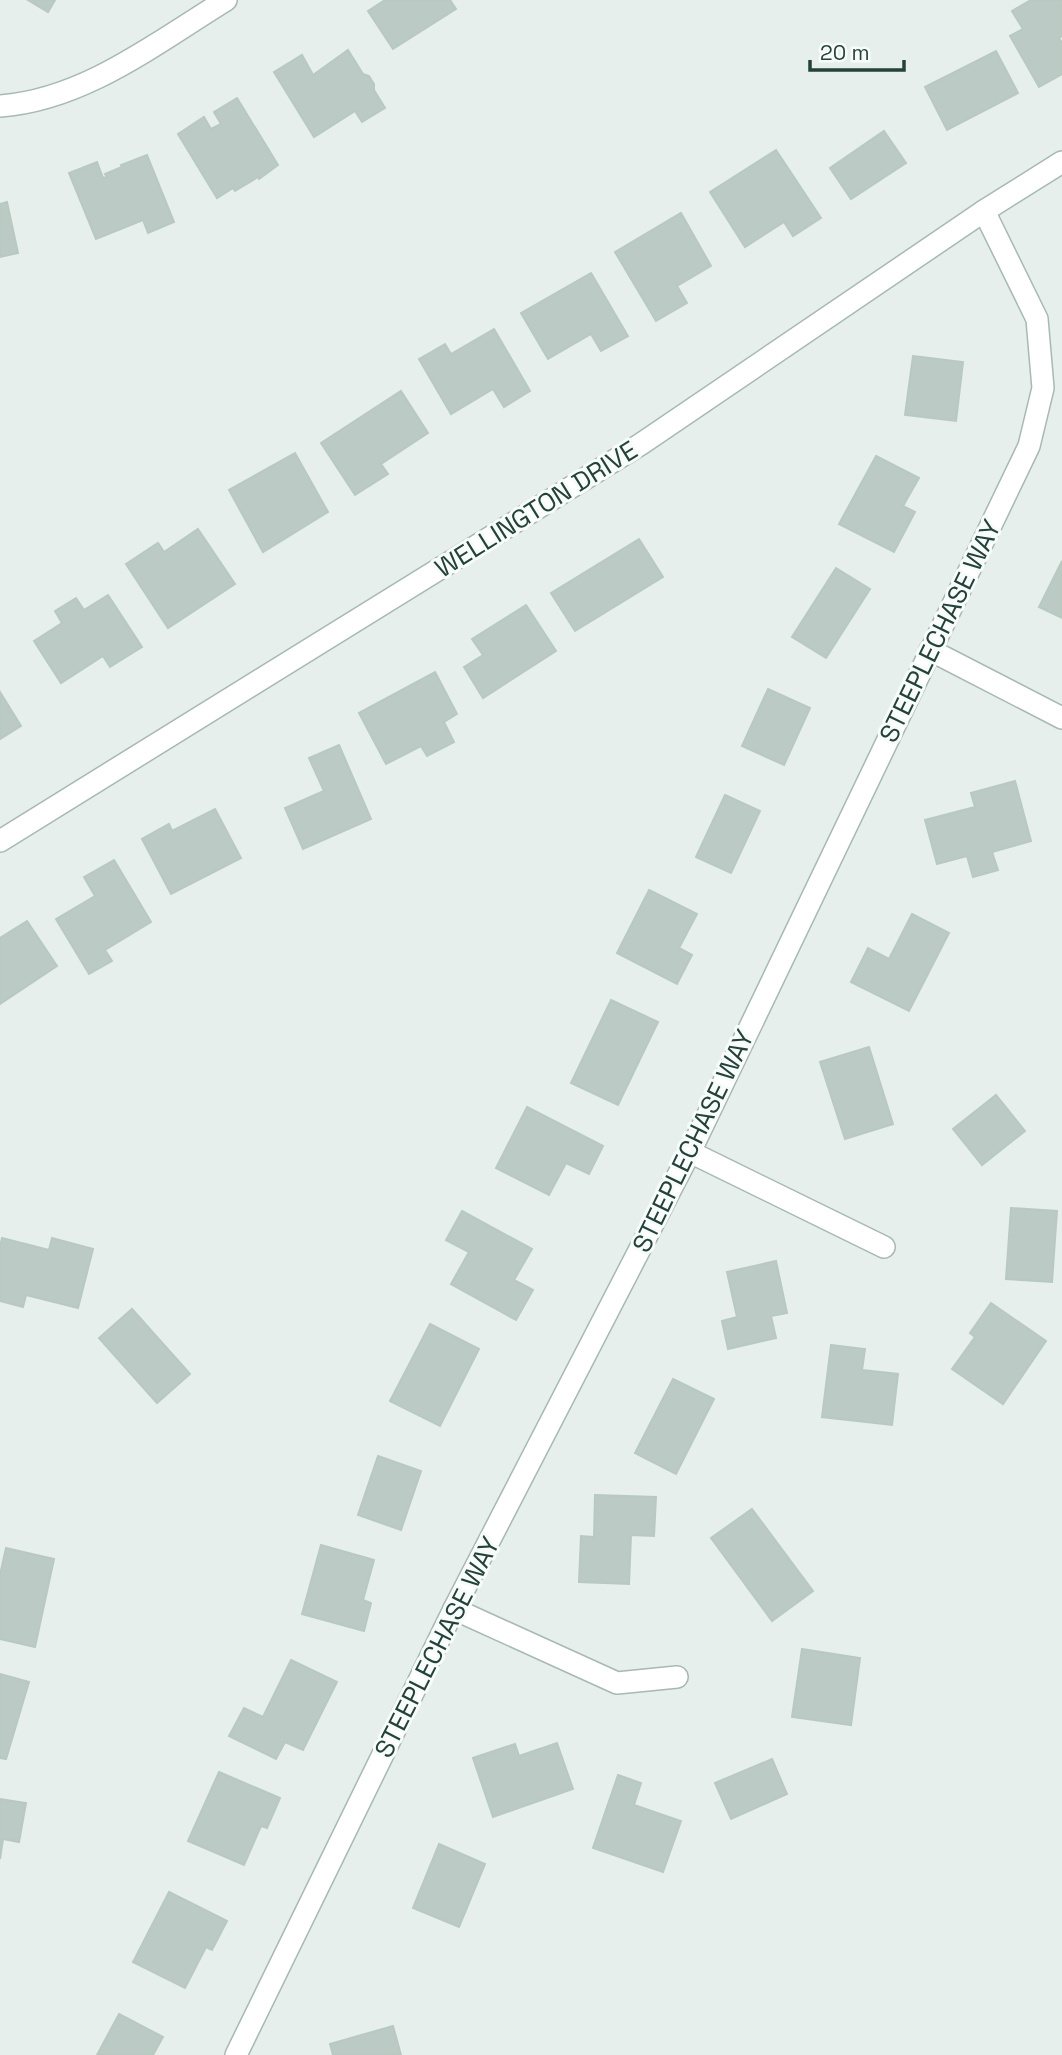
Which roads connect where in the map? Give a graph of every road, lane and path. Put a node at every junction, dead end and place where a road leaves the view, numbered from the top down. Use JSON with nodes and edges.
{"nodes":[{"id":1,"x":226,"y":0,"type":"edge"},
{"id":2,"x":0,"y":106,"type":"edge"},
{"id":3,"x":1062,"y":162,"type":"edge"},
{"id":4,"x":984,"y":211,"type":"junction"},
{"id":5,"x":930,"y":650,"type":"junction"},
{"id":6,"x":1062,"y":718,"type":"edge"},
{"id":7,"x":0,"y":841,"type":"edge"},
{"id":8,"x":690,"y":1152,"type":"junction"},
{"id":9,"x":884,"y":1247,"type":"dead end"},
{"id":10,"x":454,"y":1609,"type":"junction"},
{"id":11,"x":677,"y":1677,"type":"dead end"},
{"id":12,"x":236,"y":2055,"type":"edge"}],
"edges":[{"from":1,"to":2,"type":"street"},
{"from":3,"to":4,"type":"street","name":"WELLINGTON DRIVE"},
{"from":4,"to":5,"type":"street","name":"STEEPLECHASE WAY"},
{"from":4,"to":7,"type":"street","name":"WELLINGTON DRIVE"},
{"from":5,"to":6,"type":"street"},
{"from":5,"to":8,"type":"street","name":"STEEPLECHASE WAY"},
{"from":8,"to":9,"type":"street"},
{"from":8,"to":10,"type":"street","name":"STEEPLECHASE WAY"},
{"from":10,"to":11,"type":"street"},
{"from":10,"to":12,"type":"street","name":"STEEPLECHASE WAY"}]}
